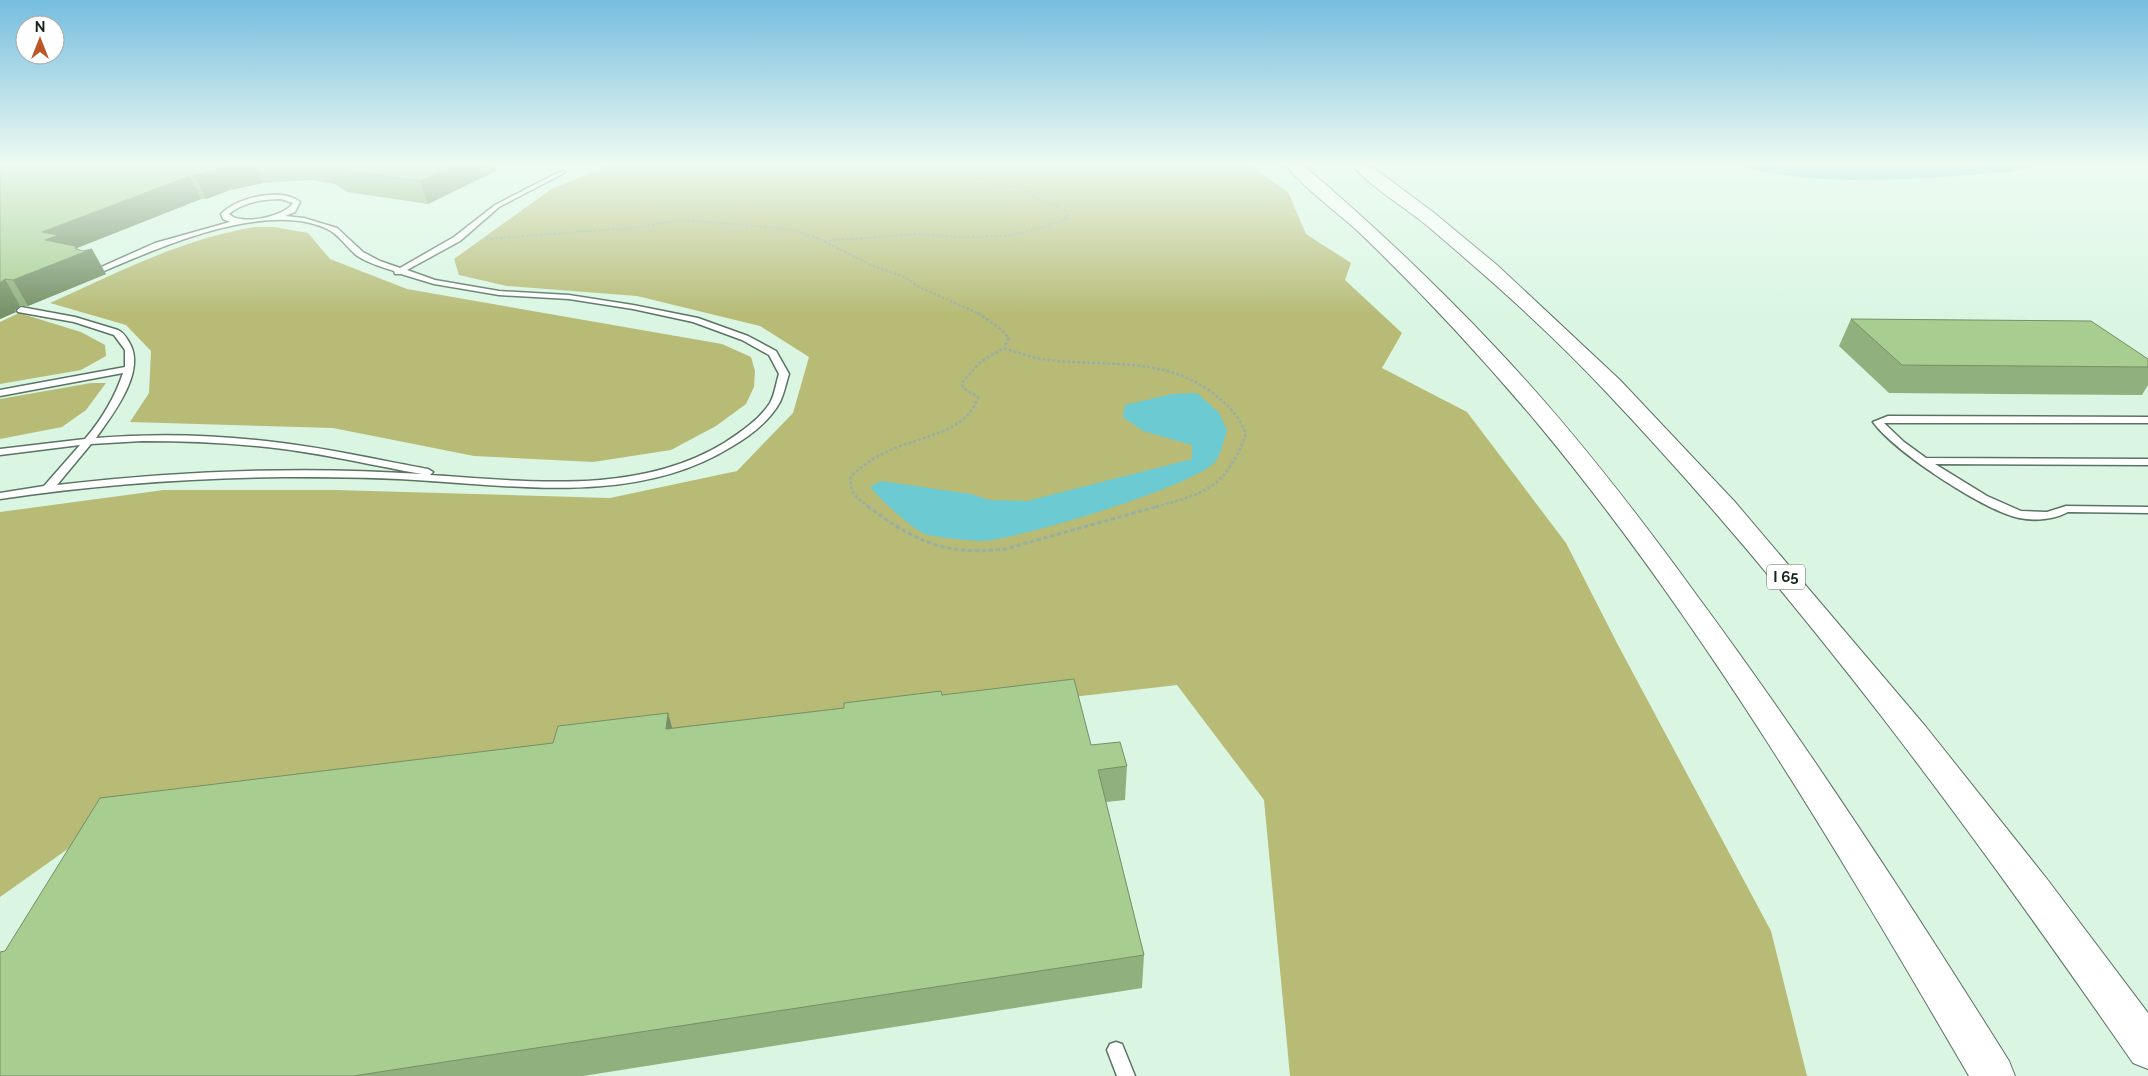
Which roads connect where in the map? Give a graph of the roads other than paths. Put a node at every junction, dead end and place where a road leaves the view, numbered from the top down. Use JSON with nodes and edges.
{"nodes":[{"id":1,"x":225,"y":215,"type":"edge"},
{"id":2,"x":283,"y":215,"type":"edge"},
{"id":3,"x":486,"y":215,"type":"edge"},
{"id":4,"x":1353,"y":215,"type":"edge"},
{"id":5,"x":1425,"y":215,"type":"edge"},
{"id":6,"x":278,"y":218,"type":"junction"},
{"id":7,"x":236,"y":222,"type":"junction"},
{"id":8,"x":94,"y":272,"type":"dead end"},
{"id":9,"x":398,"y":272,"type":"junction"},
{"id":10,"x":21,"y":310,"type":"dead end"},
{"id":11,"x":128,"y":369,"type":"junction"},
{"id":12,"x":0,"y":393,"type":"edge"},
{"id":13,"x":2148,"y":420,"type":"edge"},
{"id":14,"x":91,"y":441,"type":"junction"},
{"id":15,"x":0,"y":452,"type":"edge"},
{"id":16,"x":1925,"y":461,"type":"junction"},
{"id":17,"x":2148,"y":462,"type":"edge"},
{"id":18,"x":484,"y":481,"type":"junction"},
{"id":19,"x":48,"y":488,"type":"junction"},
{"id":20,"x":0,"y":496,"type":"edge"},
{"id":21,"x":2148,"y":510,"type":"edge"},
{"id":22,"x":2148,"y":1048,"type":"edge"},
{"id":23,"x":1116,"y":1050,"type":"dead end"},
{"id":24,"x":1126,"y":1076,"type":"edge"},
{"id":25,"x":1992,"y":1076,"type":"edge"}],
"edges":[{"from":1,"to":7,"type":"lane"},
{"from":2,"to":6,"type":"lane"},
{"from":3,"to":9,"type":"lane"},
{"from":4,"to":25,"type":"highway"},
{"from":5,"to":22,"type":"highway","number":"I 65"},
{"from":6,"to":7,"type":"lane"},
{"from":6,"to":9,"type":"lane"},
{"from":7,"to":8,"type":"lane"},
{"from":9,"to":18,"type":"lane"},
{"from":10,"to":11,"type":"lane"},
{"from":11,"to":12,"type":"lane"},
{"from":11,"to":14,"type":"lane"},
{"from":13,"to":16,"type":"lane"},
{"from":14,"to":15,"type":"lane"},
{"from":14,"to":18,"type":"lane"},
{"from":14,"to":19,"type":"lane"},
{"from":16,"to":17,"type":"lane"},
{"from":16,"to":21,"type":"lane"},
{"from":18,"to":19,"type":"lane"},
{"from":19,"to":20,"type":"lane"},
{"from":23,"to":24,"type":"lane"}]}
